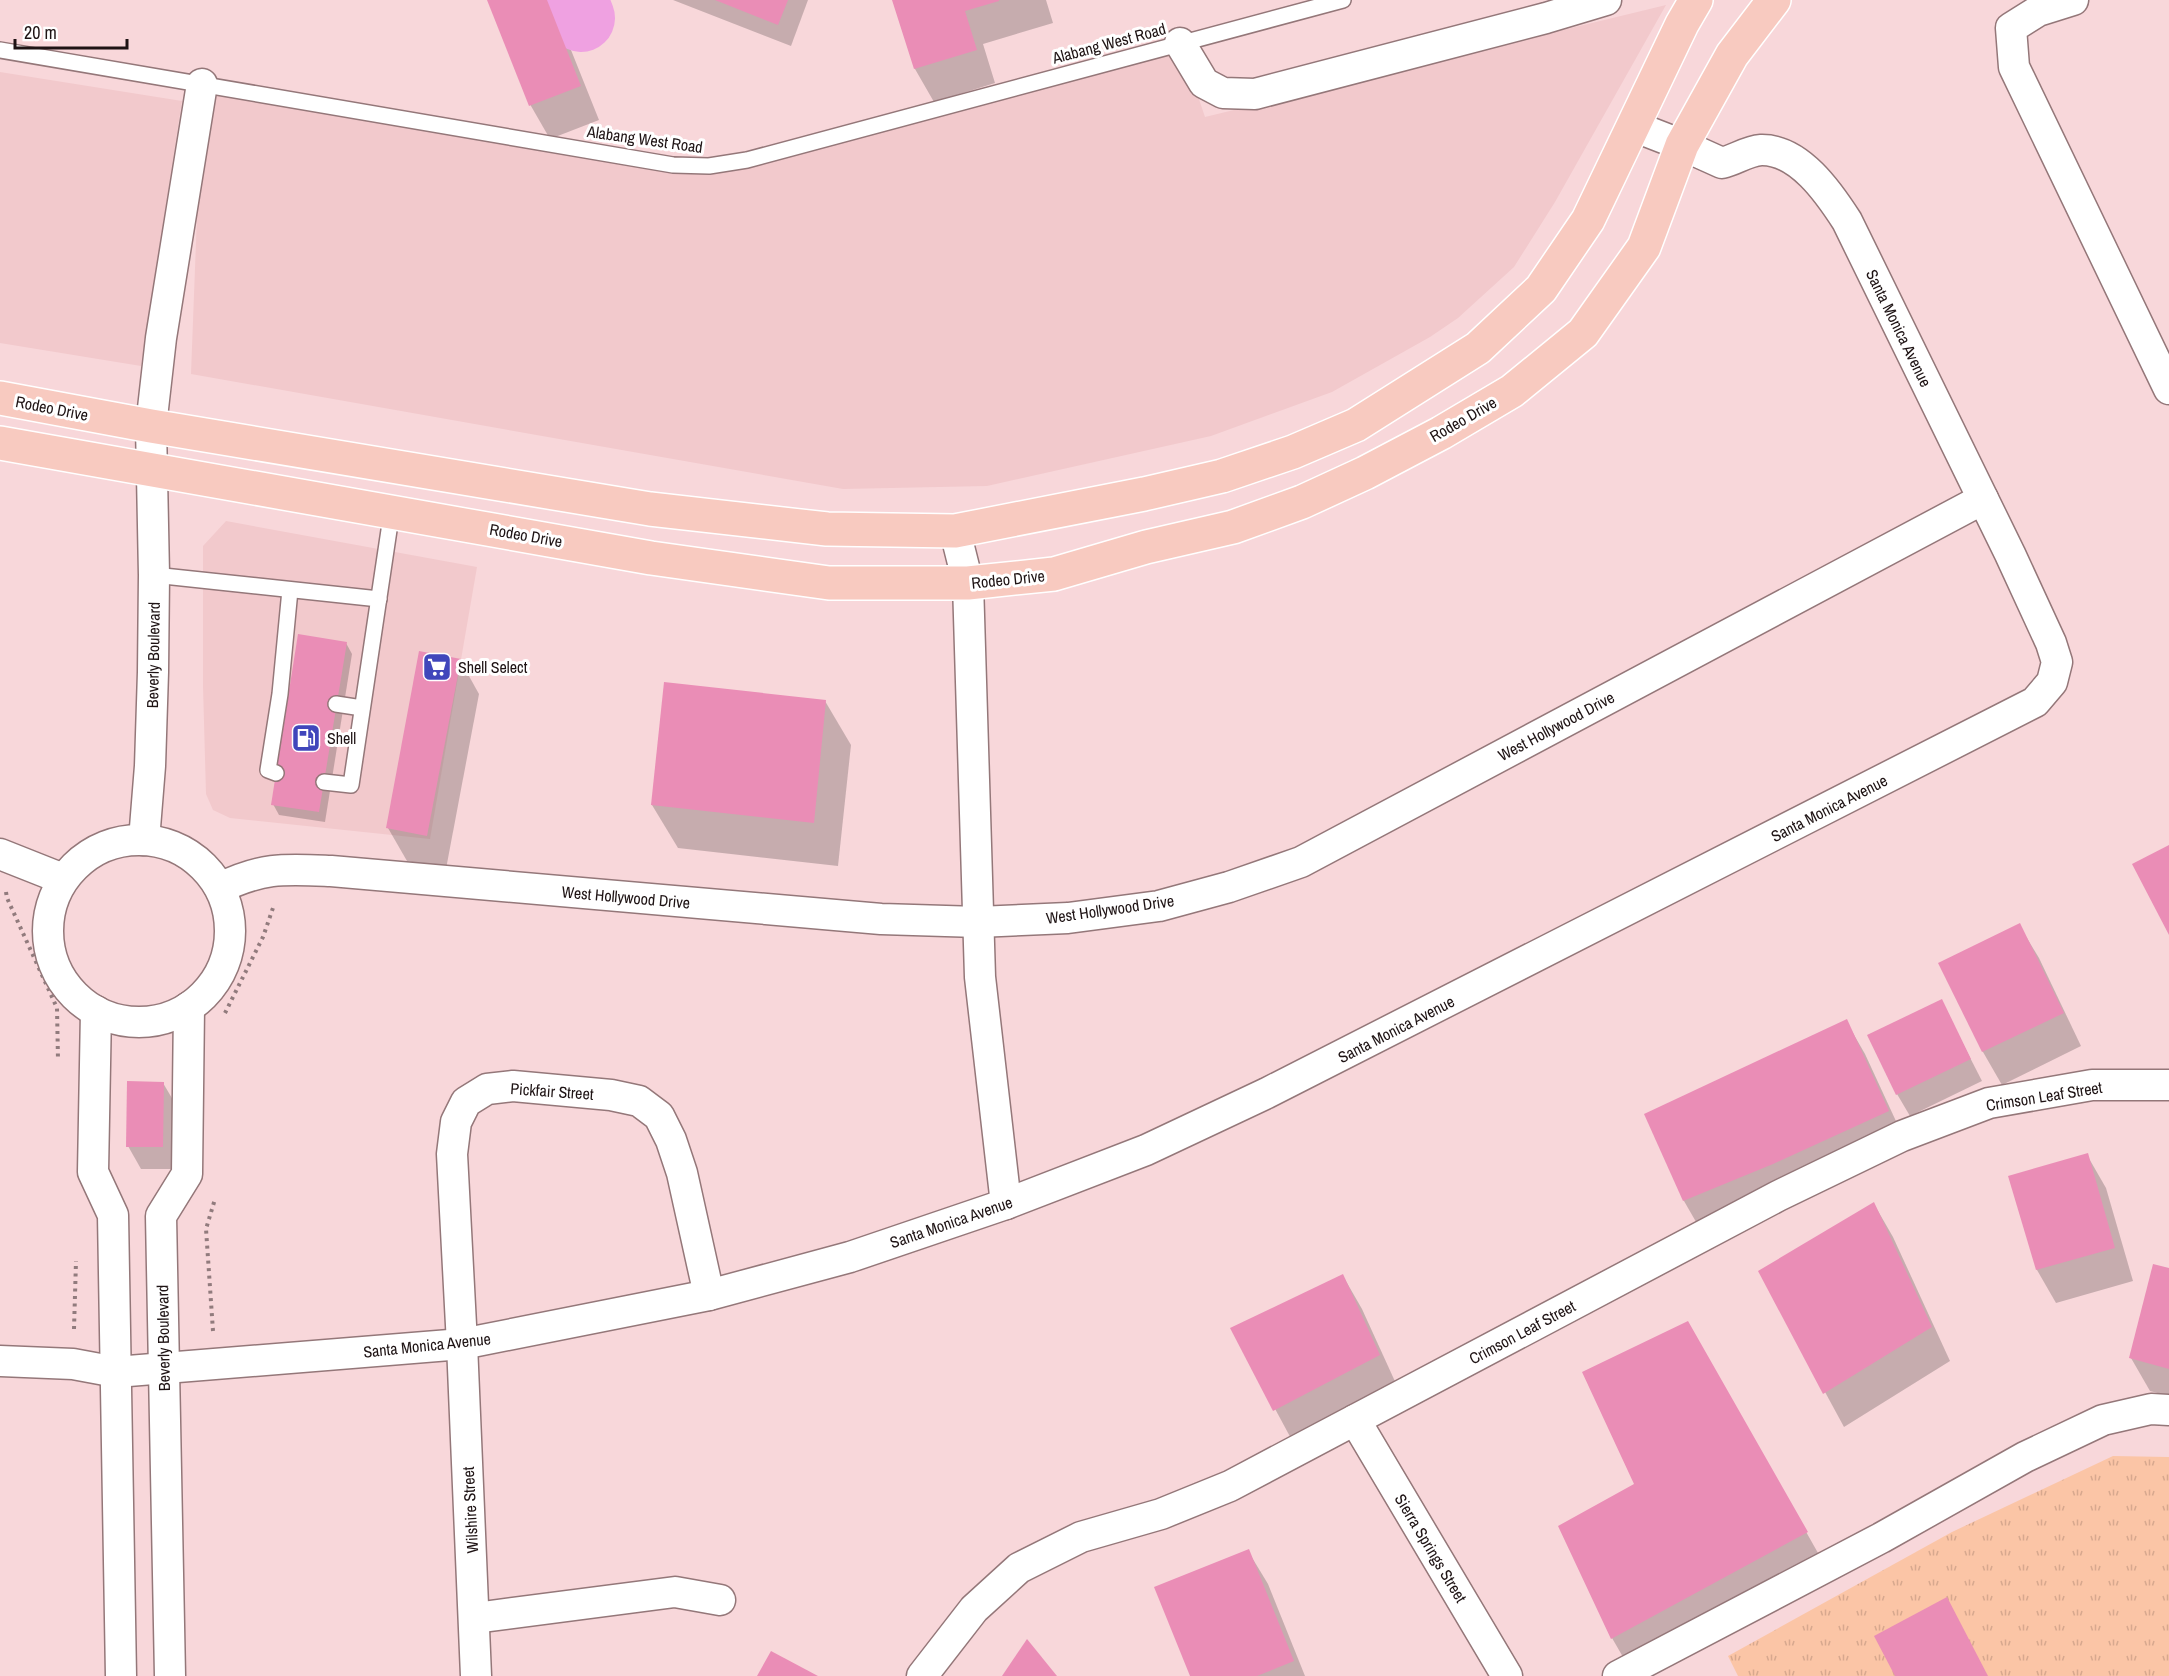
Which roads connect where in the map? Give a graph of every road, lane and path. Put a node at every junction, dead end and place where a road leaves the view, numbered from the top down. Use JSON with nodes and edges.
{"nodes":[{"id":1,"x":1342,"y":0,"type":"edge"},
{"id":2,"x":1606,"y":0,"type":"edge"},
{"id":3,"x":1696,"y":0,"type":"edge"},
{"id":4,"x":1774,"y":0,"type":"edge"},
{"id":5,"x":2073,"y":0,"type":"edge"},
{"id":6,"x":1180,"y":43,"type":"junction"},
{"id":7,"x":0,"y":50,"type":"edge"},
{"id":8,"x":202,"y":84,"type":"junction"},
{"id":9,"x":1633,"y":126,"type":"junction"},
{"id":10,"x":1682,"y":145,"type":"junction"},
{"id":11,"x":2169,"y":389,"type":"edge"},
{"id":12,"x":0,"y":398,"type":"edge"},
{"id":13,"x":151,"y":426,"type":"junction"},
{"id":14,"x":0,"y":443,"type":"edge"},
{"id":15,"x":151,"y":470,"type":"junction"},
{"id":16,"x":1983,"y":499,"type":"junction"},
{"id":17,"x":392,"y":510,"type":"junction"},
{"id":18,"x":955,"y":531,"type":"junction"},
{"id":19,"x":154,"y":575,"type":"junction"},
{"id":20,"x":968,"y":584,"type":"junction"},
{"id":21,"x":290,"y":590,"type":"junction"},
{"id":22,"x":379,"y":599,"type":"junction"},
{"id":23,"x":336,"y":704,"type":"dead end"},
{"id":24,"x":362,"y":708,"type":"junction"},
{"id":25,"x":276,"y":773,"type":"dead end"},
{"id":26,"x":324,"y":782,"type":"dead end"},
{"id":27,"x":144,"y":840,"type":"junction"},
{"id":28,"x":2,"y":854,"type":"edge"},
{"id":29,"x":287,"y":869,"type":"junction"},
{"id":30,"x":63,"y":879,"type":"junction"},
{"id":31,"x":220,"y":888,"type":"junction"},
{"id":32,"x":978,"y":922,"type":"junction"},
{"id":33,"x":189,"y":1007,"type":"junction"},
{"id":34,"x":96,"y":1011,"type":"junction"},
{"id":35,"x":225,"y":1015,"type":"dead end"},
{"id":36,"x":58,"y":1065,"type":"dead end"},
{"id":37,"x":2169,"y":1085,"type":"edge"},
{"id":38,"x":215,"y":1198,"type":"dead end"},
{"id":39,"x":1005,"y":1204,"type":"junction"},
{"id":40,"x":76,"y":1257,"type":"dead end"},
{"id":41,"x":709,"y":1295,"type":"junction"},
{"id":42,"x":462,"y":1344,"type":"junction"},
{"id":43,"x":0,"y":1361,"type":"edge"},
{"id":44,"x":73,"y":1364,"type":"junction"},
{"id":45,"x":215,"y":1365,"type":"junction"},
{"id":46,"x":164,"y":1369,"type":"junction"},
{"id":47,"x":116,"y":1372,"type":"junction"},
{"id":48,"x":2169,"y":1410,"type":"edge"},
{"id":49,"x":1354,"y":1420,"type":"junction"},
{"id":50,"x":720,"y":1600,"type":"dead end"},
{"id":51,"x":475,"y":1618,"type":"junction"},
{"id":52,"x":121,"y":1676,"type":"edge"},
{"id":53,"x":170,"y":1676,"type":"edge"},
{"id":54,"x":476,"y":1676,"type":"edge"},
{"id":55,"x":922,"y":1676,"type":"edge"},
{"id":56,"x":1507,"y":1676,"type":"edge"},
{"id":57,"x":1618,"y":1676,"type":"edge"}],
"edges":[{"from":1,"to":6,"type":"lane","name":"Alabang West Road"},
{"from":2,"to":6,"type":"street"},
{"from":3,"to":9,"type":"main road","name":"Rodeo Drive"},
{"from":4,"to":10,"type":"main road","name":"Rodeo Drive"},
{"from":5,"to":11,"type":"street"},
{"from":6,"to":8,"type":"lane","name":"Alabang West Road"},
{"from":7,"to":8,"type":"lane","name":"Alabang West Road"},
{"from":8,"to":13,"type":"street","name":"Beverly Boulevard"},
{"from":9,"to":10,"type":"street","name":"Santa Monica Avenue"},
{"from":9,"to":18,"type":"main road","name":"Rodeo Drive"},
{"from":10,"to":16,"type":"street","name":"Santa Monica Avenue"},
{"from":10,"to":20,"type":"main road","name":"Rodeo Drive"},
{"from":12,"to":13,"type":"main road","name":"Rodeo Drive"},
{"from":13,"to":15,"type":"street","name":"Beverly Boulevard"},
{"from":13,"to":18,"type":"main road","name":"Rodeo Drive"},
{"from":14,"to":15,"type":"main road","name":"Rodeo Drive"},
{"from":15,"to":17,"type":"main road","name":"Rodeo Drive"},
{"from":15,"to":19,"type":"street","name":"Beverly Boulevard"},
{"from":16,"to":32,"type":"street","name":"West Hollywood Drive"},
{"from":16,"to":39,"type":"street","name":"Santa Monica Avenue"},
{"from":17,"to":20,"type":"main road","name":"Rodeo Drive"},
{"from":17,"to":22,"type":"lane"},
{"from":18,"to":20,"type":"street"},
{"from":19,"to":21,"type":"lane"},
{"from":19,"to":27,"type":"street","name":"Beverly Boulevard"},
{"from":20,"to":32,"type":"street"},
{"from":21,"to":22,"type":"lane"},
{"from":21,"to":25,"type":"lane"},
{"from":22,"to":24,"type":"lane"},
{"from":23,"to":24,"type":"lane"},
{"from":24,"to":26,"type":"lane"},
{"from":27,"to":30,"type":"street"},
{"from":27,"to":31,"type":"street"},
{"from":28,"to":30,"type":"street"},
{"from":28,"to":36,"type":"path"},
{"from":29,"to":31,"type":"street","name":"West Hollywood Drive"},
{"from":29,"to":32,"type":"street","name":"West Hollywood Drive"},
{"from":29,"to":35,"type":"path"},
{"from":30,"to":34,"type":"street"},
{"from":31,"to":33,"type":"street"},
{"from":32,"to":39,"type":"street"},
{"from":33,"to":34,"type":"street"},
{"from":33,"to":46,"type":"street","name":"Beverly Boulevard"},
{"from":34,"to":47,"type":"street"},
{"from":37,"to":49,"type":"street","name":"Crimson Leaf Street"},
{"from":38,"to":45,"type":"path"},
{"from":39,"to":41,"type":"street","name":"Santa Monica Avenue"},
{"from":40,"to":44,"type":"path"},
{"from":41,"to":42,"type":"street","name":"Santa Monica Avenue"},
{"from":41,"to":42,"type":"street","name":"Pickfair Street"},
{"from":42,"to":45,"type":"street","name":"Santa Monica Avenue"},
{"from":42,"to":51,"type":"street","name":"Wilshire Street"},
{"from":43,"to":44,"type":"street","name":"Santa Monica Avenue"},
{"from":44,"to":47,"type":"street","name":"Santa Monica Avenue"},
{"from":45,"to":46,"type":"street","name":"Santa Monica Avenue"},
{"from":46,"to":47,"type":"street","name":"Santa Monica Avenue"},
{"from":46,"to":53,"type":"street","name":"Beverly Boulevard"},
{"from":47,"to":52,"type":"street"},
{"from":48,"to":57,"type":"street"},
{"from":49,"to":55,"type":"street","name":"Crimson Leaf Street"},
{"from":49,"to":56,"type":"street","name":"Sierra Springs Street"},
{"from":50,"to":51,"type":"street"},
{"from":51,"to":54,"type":"street","name":"Wilshire Street"}]}
